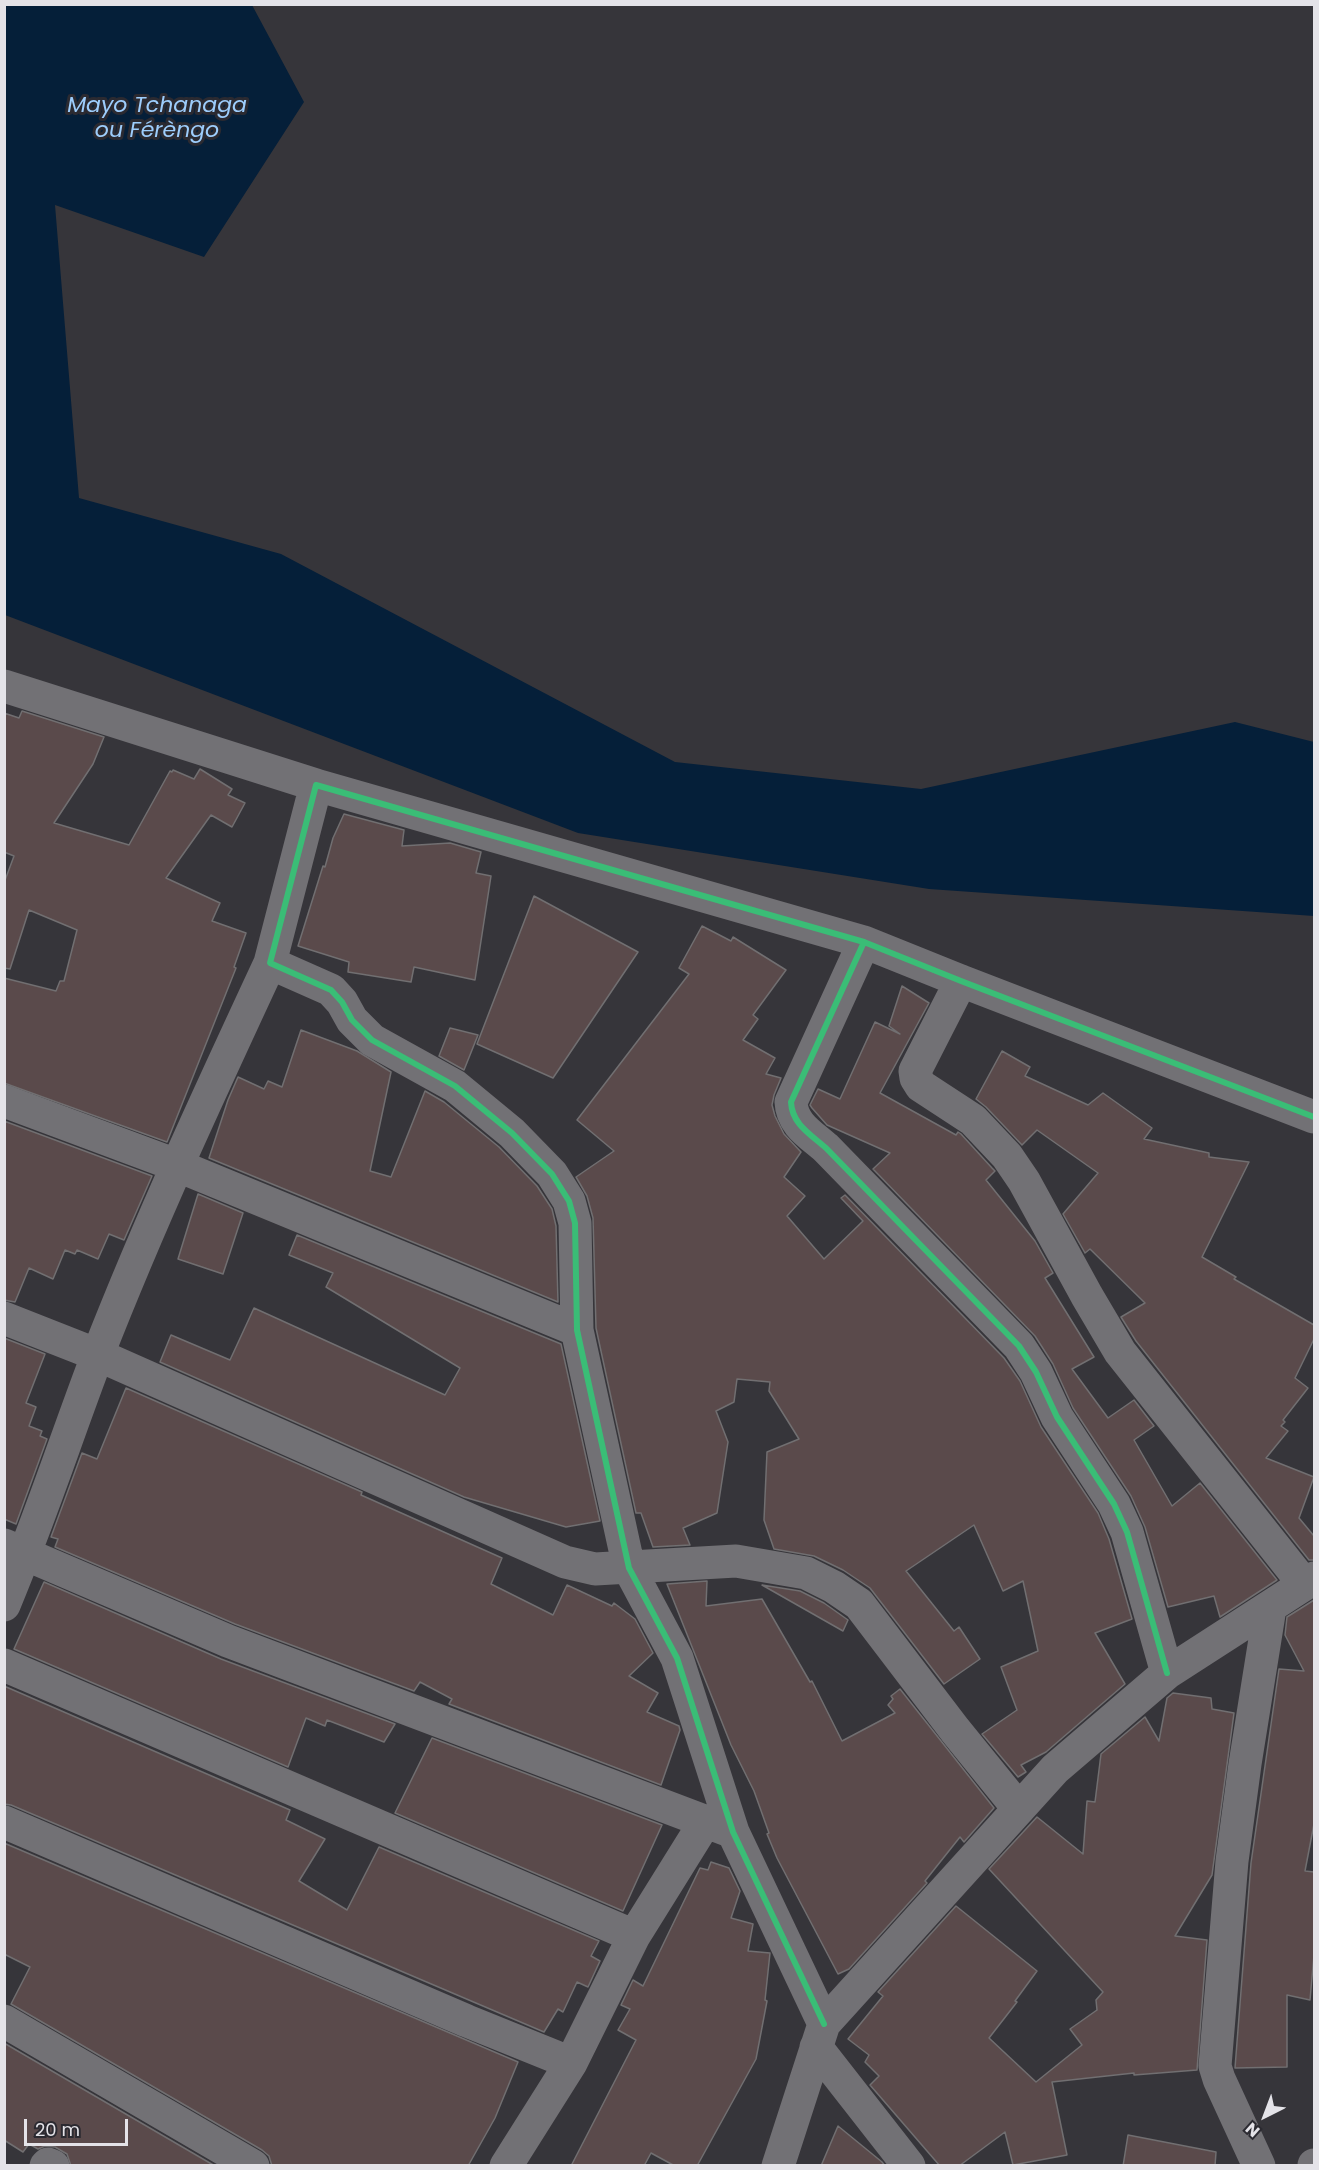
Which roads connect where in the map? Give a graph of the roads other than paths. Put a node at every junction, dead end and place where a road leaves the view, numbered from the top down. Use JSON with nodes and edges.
{"nodes":[{"id":1,"x":4,"y":686,"type":"edge"},
{"id":2,"x":316,"y":785,"type":"junction"},
{"id":3,"x":864,"y":942,"type":"junction"},
{"id":4,"x":270,"y":963,"type":"junction"},
{"id":5,"x":961,"y":981,"type":"junction"},
{"id":6,"x":4,"y":1101,"type":"edge"},
{"id":7,"x":1314,"y":1117,"type":"edge"},
{"id":8,"x":176,"y":1165,"type":"junction"},
{"id":9,"x":4,"y":1318,"type":"edge"},
{"id":10,"x":577,"y":1330,"type":"junction"},
{"id":11,"x":98,"y":1355,"type":"junction"},
{"id":12,"x":15,"y":1550,"type":"edge"},
{"id":13,"x":629,"y":1568,"type":"junction"},
{"id":14,"x":1309,"y":1581,"type":"edge"},
{"id":15,"x":4,"y":1605,"type":"edge"},
{"id":16,"x":1270,"y":1608,"type":"junction"},
{"id":17,"x":4,"y":1665,"type":"edge"},
{"id":18,"x":1167,"y":1673,"type":"junction"},
{"id":19,"x":1019,"y":1809,"type":"junction"},
{"id":20,"x":4,"y":1822,"type":"edge"},
{"id":21,"x":719,"y":1827,"type":"junction"},
{"id":22,"x":634,"y":1936,"type":"junction"},
{"id":23,"x":4,"y":2021,"type":"edge"},
{"id":24,"x":820,"y":2036,"type":"junction"},
{"id":25,"x":571,"y":2063,"type":"junction"},
{"id":26,"x":46,"y":2166,"type":"edge"},
{"id":27,"x":53,"y":2166,"type":"edge"},
{"id":28,"x":253,"y":2166,"type":"edge"},
{"id":29,"x":506,"y":2166,"type":"edge"},
{"id":30,"x":778,"y":2166,"type":"edge"},
{"id":31,"x":909,"y":2166,"type":"edge"},
{"id":32,"x":1259,"y":2166,"type":"edge"}],
"edges":[{"from":1,"to":2,"type":"street"},
{"from":2,"to":3,"type":"street"},
{"from":2,"to":4,"type":"street"},
{"from":3,"to":5,"type":"street"},
{"from":3,"to":18,"type":"street"},
{"from":4,"to":8,"type":"street"},
{"from":4,"to":10,"type":"street"},
{"from":5,"to":7,"type":"street"},
{"from":5,"to":14,"type":"street"},
{"from":6,"to":8,"type":"street"},
{"from":8,"to":10,"type":"street"},
{"from":8,"to":11,"type":"street"},
{"from":9,"to":11,"type":"street"},
{"from":10,"to":13,"type":"street"},
{"from":11,"to":12,"type":"street"},
{"from":11,"to":13,"type":"street"},
{"from":12,"to":15,"type":"street"},
{"from":12,"to":21,"type":"street"},
{"from":13,"to":19,"type":"street"},
{"from":13,"to":21,"type":"street"},
{"from":14,"to":16,"type":"street"},
{"from":16,"to":18,"type":"street"},
{"from":16,"to":32,"type":"street"},
{"from":17,"to":22,"type":"street"},
{"from":18,"to":19,"type":"street"},
{"from":19,"to":24,"type":"street"},
{"from":20,"to":25,"type":"street"},
{"from":21,"to":22,"type":"street"},
{"from":21,"to":24,"type":"street"},
{"from":22,"to":25,"type":"street"},
{"from":23,"to":28,"type":"street"},
{"from":24,"to":30,"type":"street"},
{"from":24,"to":31,"type":"street"},
{"from":25,"to":29,"type":"street"},
{"from":26,"to":27,"type":"street"}]}
